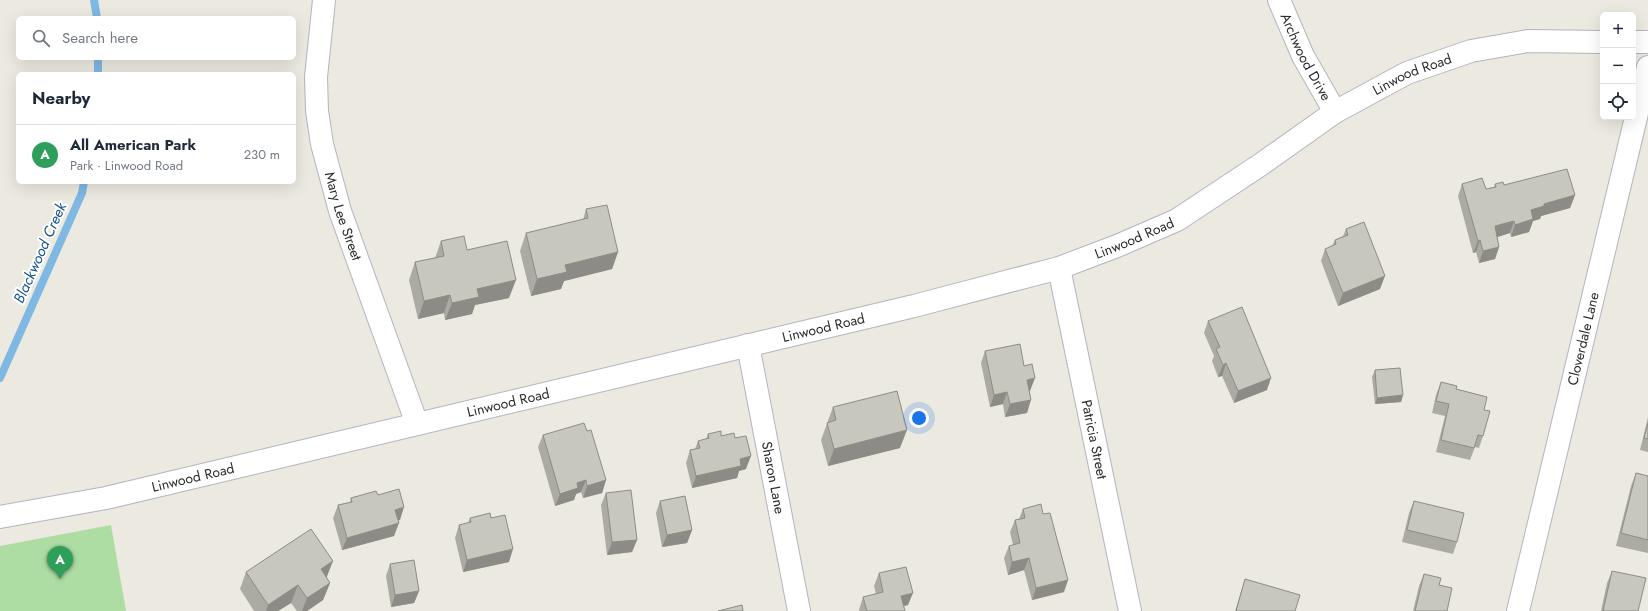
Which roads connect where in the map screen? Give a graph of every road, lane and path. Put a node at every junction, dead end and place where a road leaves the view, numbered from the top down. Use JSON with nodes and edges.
{"nodes":[{"id":1,"x":324,"y":0,"type":"edge"},
{"id":2,"x":1279,"y":0,"type":"edge"},
{"id":3,"x":1600,"y":42,"type":"edge"},
{"id":4,"x":1636,"y":42,"type":"edge"},
{"id":5,"x":1648,"y":42,"type":"edge"},
{"id":6,"x":1648,"y":67,"type":"edge"},
{"id":7,"x":1335,"y":112,"type":"junction"},
{"id":8,"x":1059,"y":268,"type":"junction"},
{"id":9,"x":748,"y":344,"type":"junction"},
{"id":10,"x":417,"y":424,"type":"junction"},
{"id":11,"x":0,"y":517,"type":"edge"},
{"id":12,"x":799,"y":611,"type":"edge"},
{"id":13,"x":1130,"y":611,"type":"edge"},
{"id":14,"x":1518,"y":611,"type":"edge"}],
"edges":[{"from":1,"to":10,"type":"street","name":"Mary Lee Street"},
{"from":2,"to":7,"type":"street","name":"Archwood Drive"},
{"from":3,"to":7,"type":"street","name":"Linwood Road"},
{"from":4,"to":5,"type":"street"},
{"from":6,"to":14,"type":"street","name":"Cloverdale Lane"},
{"from":7,"to":8,"type":"street","name":"Linwood Road"},
{"from":8,"to":9,"type":"street","name":"Linwood Road"},
{"from":8,"to":13,"type":"street","name":"Patricia Street"},
{"from":9,"to":10,"type":"street","name":"Linwood Road"},
{"from":9,"to":12,"type":"street","name":"Sharon Lane"},
{"from":10,"to":11,"type":"street","name":"Linwood Road"}]}
